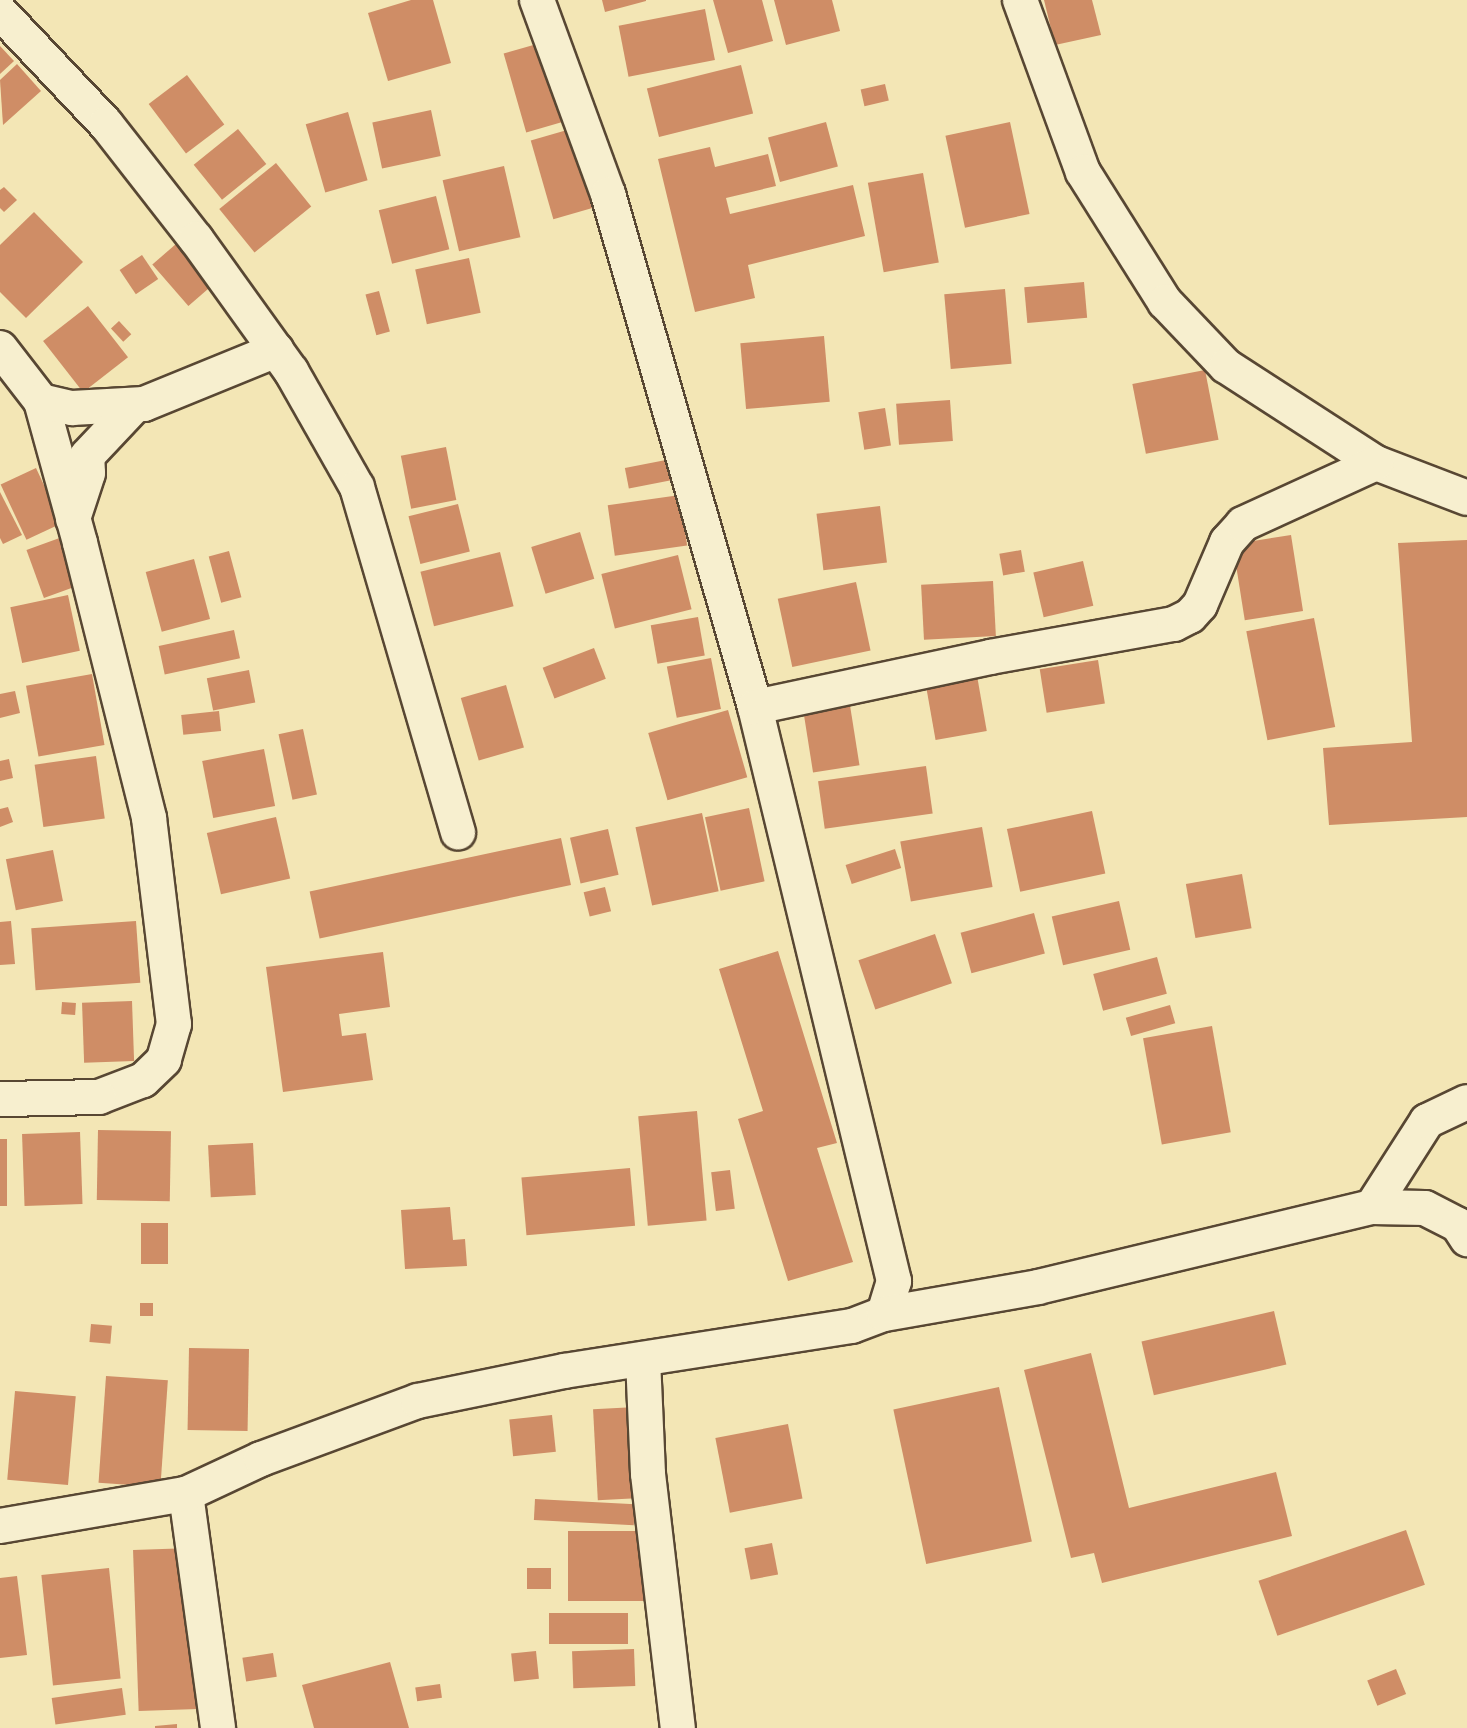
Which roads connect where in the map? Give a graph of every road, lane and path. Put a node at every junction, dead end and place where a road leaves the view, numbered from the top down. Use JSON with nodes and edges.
{"nodes":[{"id":1,"x":537,"y":0,"type":"edge"},
{"id":2,"x":1020,"y":0,"type":"edge"},
{"id":3,"x":0,"y":12,"type":"edge"},
{"id":4,"x":0,"y":348,"type":"edge"},
{"id":5,"x":276,"y":350,"type":"junction"},
{"id":6,"x":41,"y":401,"type":"junction"},
{"id":7,"x":135,"y":405,"type":"junction"},
{"id":8,"x":1376,"y":463,"type":"junction"},
{"id":9,"x":1467,"y":498,"type":"edge"},
{"id":10,"x":73,"y":519,"type":"junction"},
{"id":11,"x":755,"y":707,"type":"junction"},
{"id":12,"x":458,"y":833,"type":"dead end"},
{"id":13,"x":0,"y":1099,"type":"edge"},
{"id":14,"x":1467,"y":1102,"type":"edge"},
{"id":15,"x":1372,"y":1207,"type":"junction"},
{"id":16,"x":1467,"y":1239,"type":"edge"},
{"id":17,"x":884,"y":1314,"type":"junction"},
{"id":18,"x":643,"y":1359,"type":"junction"},
{"id":19,"x":186,"y":1494,"type":"junction"},
{"id":20,"x":0,"y":1526,"type":"edge"},
{"id":21,"x":218,"y":1728,"type":"edge"},
{"id":22,"x":678,"y":1728,"type":"edge"}],
"edges":[{"from":1,"to":11,"type":"street"},
{"from":2,"to":8,"type":"street"},
{"from":3,"to":5,"type":"street"},
{"from":4,"to":6,"type":"street"},
{"from":5,"to":7,"type":"street"},
{"from":5,"to":12,"type":"street"},
{"from":6,"to":7,"type":"street"},
{"from":6,"to":10,"type":"street"},
{"from":7,"to":10,"type":"street"},
{"from":8,"to":9,"type":"street"},
{"from":8,"to":11,"type":"street"},
{"from":10,"to":13,"type":"street"},
{"from":11,"to":17,"type":"street"},
{"from":14,"to":15,"type":"street"},
{"from":15,"to":16,"type":"street"},
{"from":15,"to":17,"type":"street"},
{"from":17,"to":18,"type":"street"},
{"from":18,"to":19,"type":"street"},
{"from":18,"to":22,"type":"street"},
{"from":19,"to":20,"type":"street"},
{"from":19,"to":21,"type":"street"}]}
